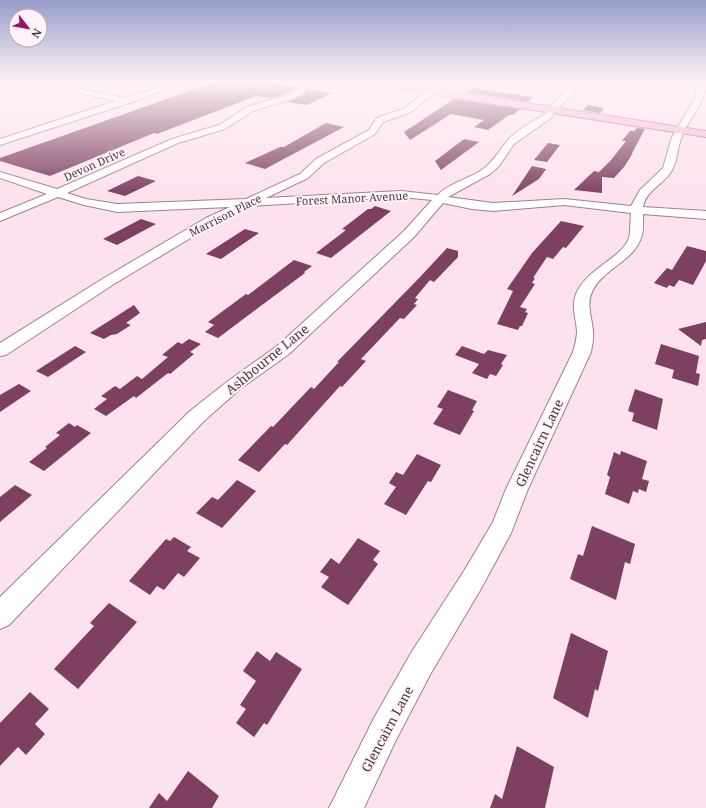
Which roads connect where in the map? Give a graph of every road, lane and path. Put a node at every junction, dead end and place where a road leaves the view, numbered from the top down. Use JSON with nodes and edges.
{"nodes":[{"id":1,"x":65,"y":121,"type":"edge"},
{"id":2,"x":230,"y":121,"type":"edge"},
{"id":3,"x":380,"y":121,"type":"edge"},
{"id":4,"x":543,"y":121,"type":"edge"},
{"id":5,"x":620,"y":121,"type":"edge"},
{"id":6,"x":685,"y":121,"type":"edge"},
{"id":7,"x":680,"y":130,"type":"junction"},
{"id":8,"x":706,"y":134,"type":"edge"},
{"id":9,"x":0,"y":142,"type":"edge"},
{"id":10,"x":0,"y":175,"type":"edge"},
{"id":11,"x":58,"y":194,"type":"junction"},
{"id":12,"x":441,"y":198,"type":"junction"},
{"id":13,"x":248,"y":202,"type":"junction"},
{"id":14,"x":637,"y":210,"type":"junction"},
{"id":15,"x":706,"y":215,"type":"edge"},
{"id":16,"x":0,"y":216,"type":"edge"},
{"id":17,"x":0,"y":351,"type":"edge"},
{"id":18,"x":0,"y":616,"type":"edge"},
{"id":19,"x":346,"y":808,"type":"edge"}],
"edges":[{"from":1,"to":9,"type":"street"},
{"from":2,"to":11,"type":"street","name":"Devon Drive"},
{"from":3,"to":13,"type":"street","name":"Marrison Place"},
{"from":4,"to":12,"type":"street","name":"Ashbourne Lane"},
{"from":5,"to":7,"type":"main road"},
{"from":6,"to":7,"type":"street","name":"Glencairn Lane"},
{"from":7,"to":8,"type":"main road"},
{"from":7,"to":14,"type":"street","name":"Glencairn Lane"},
{"from":10,"to":11,"type":"street","name":"Forest Manor Avenue"},
{"from":11,"to":13,"type":"street","name":"Forest Manor Avenue"},
{"from":11,"to":16,"type":"street","name":"Devon Drive"},
{"from":12,"to":13,"type":"street","name":"Forest Manor Avenue"},
{"from":12,"to":14,"type":"street","name":"Forest Manor Avenue"},
{"from":12,"to":18,"type":"street","name":"Ashbourne Lane"},
{"from":13,"to":17,"type":"street","name":"Marrison Place"},
{"from":14,"to":15,"type":"street","name":"Forest Manor Avenue"},
{"from":14,"to":19,"type":"street","name":"Glencairn Lane"}]}
